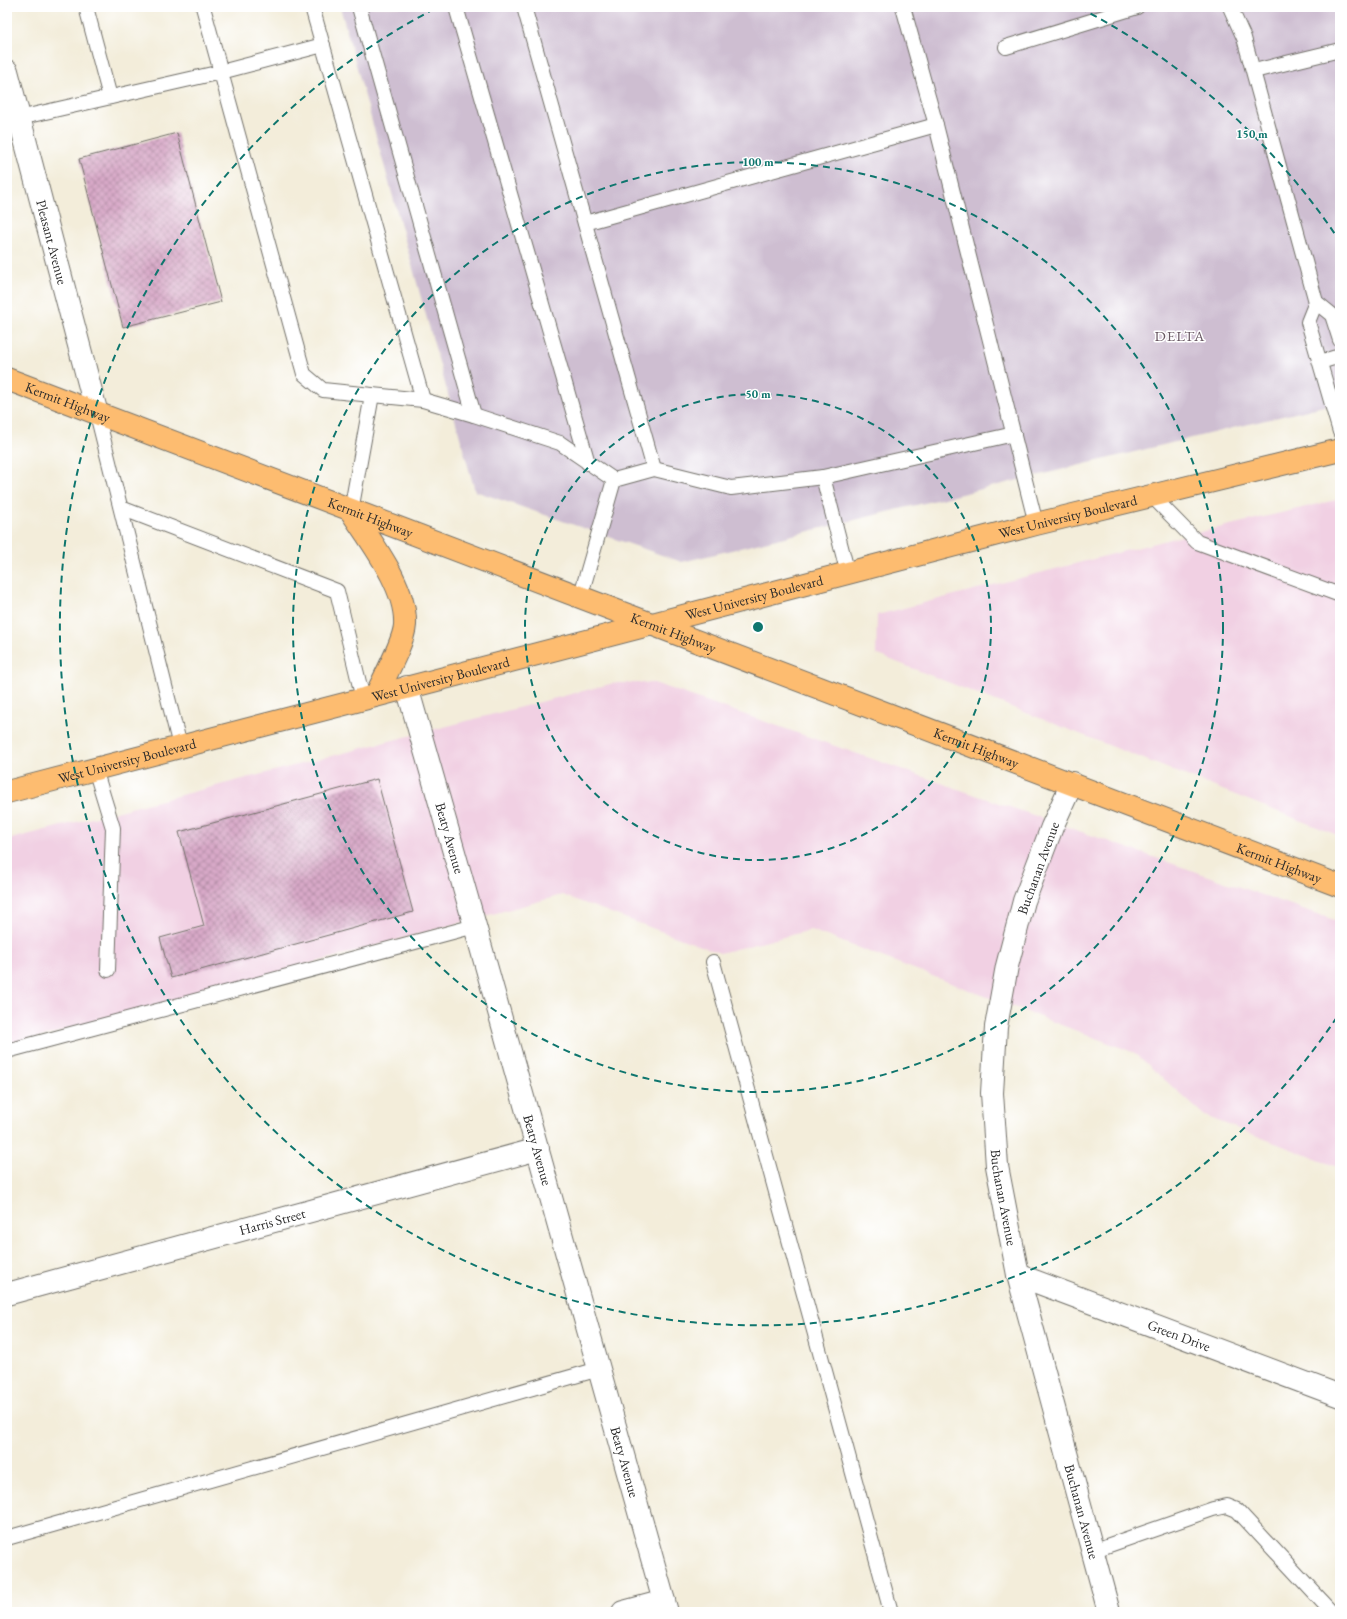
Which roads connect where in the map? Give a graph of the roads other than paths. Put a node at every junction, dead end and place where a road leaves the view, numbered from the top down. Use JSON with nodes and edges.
{"nodes":[{"id":1,"x":86,"y":7,"type":"edge"},
{"id":2,"x":203,"y":7,"type":"edge"},
{"id":3,"x":312,"y":7,"type":"edge"},
{"id":4,"x":359,"y":7,"type":"edge"},
{"id":5,"x":456,"y":7,"type":"edge"},
{"id":6,"x":524,"y":7,"type":"edge"},
{"id":7,"x":903,"y":7,"type":"edge"},
{"id":8,"x":1137,"y":7,"type":"edge"},
{"id":9,"x":1230,"y":7,"type":"edge"},
{"id":10,"x":323,"y":45,"type":"junction"},
{"id":11,"x":1006,"y":47,"type":"dead end"},
{"id":12,"x":1340,"y":50,"type":"edge"},
{"id":13,"x":7,"y":71,"type":"edge"},
{"id":14,"x":1254,"y":71,"type":"junction"},
{"id":15,"x":220,"y":72,"type":"junction"},
{"id":16,"x":110,"y":97,"type":"junction"},
{"id":17,"x":19,"y":118,"type":"junction"},
{"id":18,"x":936,"y":125,"type":"junction"},
{"id":19,"x":585,"y":223,"type":"junction"},
{"id":20,"x":1316,"y":302,"type":"junction"},
{"id":21,"x":1340,"y":340,"type":"edge"},
{"id":22,"x":1340,"y":356,"type":"edge"},
{"id":23,"x":1320,"y":362,"type":"junction"},
{"id":24,"x":7,"y":379,"type":"edge"},
{"id":25,"x":372,"y":395,"type":"junction"},
{"id":26,"x":423,"y":400,"type":"junction"},
{"id":27,"x":97,"y":414,"type":"junction"},
{"id":28,"x":474,"y":415,"type":"junction"},
{"id":29,"x":1340,"y":432,"type":"edge"},
{"id":30,"x":1014,"y":434,"type":"junction"},
{"id":31,"x":1340,"y":450,"type":"edge"},
{"id":32,"x":588,"y":463,"type":"junction"},
{"id":33,"x":654,"y":469,"type":"junction"},
{"id":34,"x":823,"y":477,"type":"junction"},
{"id":35,"x":614,"y":480,"type":"junction"},
{"id":36,"x":1152,"y":496,"type":"junction"},
{"id":37,"x":120,"y":508,"type":"junction"},
{"id":38,"x":351,"y":511,"type":"junction"},
{"id":39,"x":1036,"y":524,"type":"junction"},
{"id":40,"x":848,"y":574,"type":"junction"},
{"id":41,"x":1340,"y":595,"type":"edge"},
{"id":42,"x":580,"y":598,"type":"junction"},
{"id":43,"x":652,"y":625,"type":"junction"},
{"id":44,"x":407,"y":687,"type":"junction"},
{"id":45,"x":370,"y":697,"type":"junction"},
{"id":46,"x":180,"y":746,"type":"junction"},
{"id":47,"x":95,"y":769,"type":"junction"},
{"id":48,"x":1072,"y":783,"type":"junction"},
{"id":49,"x":7,"y":792,"type":"edge"},
{"id":50,"x":1340,"y":886,"type":"edge"},
{"id":51,"x":476,"y":926,"type":"junction"},
{"id":52,"x":713,"y":962,"type":"dead end"},
{"id":53,"x":108,"y":970,"type":"dead end"},
{"id":54,"x":7,"y":1051,"type":"edge"},
{"id":55,"x":538,"y":1149,"type":"junction"},
{"id":56,"x":1018,"y":1275,"type":"junction"},
{"id":57,"x":7,"y":1294,"type":"edge"},
{"id":58,"x":599,"y":1369,"type":"junction"},
{"id":59,"x":1340,"y":1396,"type":"edge"},
{"id":60,"x":7,"y":1538,"type":"edge"},
{"id":61,"x":1092,"y":1550,"type":"junction"},
{"id":62,"x":665,"y":1607,"type":"edge"},
{"id":63,"x":623,"y":1612,"type":"edge"},
{"id":64,"x":891,"y":1612,"type":"edge"},
{"id":65,"x":1109,"y":1612,"type":"edge"},
{"id":66,"x":1332,"y":1612,"type":"edge"}],
"edges":[{"from":1,"to":16,"type":"lane"},
{"from":2,"to":15,"type":"lane"},
{"from":3,"to":10,"type":"lane"},
{"from":4,"to":28,"type":"lane"},
{"from":5,"to":32,"type":"lane"},
{"from":6,"to":19,"type":"lane"},
{"from":7,"to":18,"type":"lane"},
{"from":8,"to":11,"type":"lane"},
{"from":9,"to":14,"type":"lane"},
{"from":10,"to":15,"type":"lane"},
{"from":10,"to":26,"type":"lane"},
{"from":12,"to":14,"type":"lane"},
{"from":13,"to":17,"type":"street","name":"Pleasant Avenue"},
{"from":14,"to":20,"type":"lane"},
{"from":15,"to":16,"type":"lane"},
{"from":15,"to":25,"type":"lane"},
{"from":16,"to":17,"type":"lane"},
{"from":17,"to":27,"type":"street","name":"Pleasant Avenue"},
{"from":18,"to":19,"type":"lane"},
{"from":18,"to":30,"type":"lane"},
{"from":19,"to":33,"type":"lane"},
{"from":20,"to":21,"type":"lane"},
{"from":20,"to":23,"type":"lane"},
{"from":22,"to":23,"type":"lane"},
{"from":23,"to":29,"type":"lane"},
{"from":24,"to":27,"type":"main road","name":"Kermit Highway"},
{"from":25,"to":26,"type":"lane"},
{"from":25,"to":38,"type":"lane"},
{"from":26,"to":28,"type":"lane"},
{"from":27,"to":37,"type":"lane"},
{"from":27,"to":38,"type":"main road","name":"Kermit Highway"},
{"from":28,"to":32,"type":"lane"},
{"from":30,"to":34,"type":"lane"},
{"from":30,"to":39,"type":"lane"},
{"from":31,"to":36,"type":"main road","name":"West University Boulevard"},
{"from":32,"to":35,"type":"lane"},
{"from":33,"to":34,"type":"lane"},
{"from":33,"to":35,"type":"lane"},
{"from":34,"to":40,"type":"lane"},
{"from":35,"to":42,"type":"lane"},
{"from":36,"to":39,"type":"main road","name":"West University Boulevard"},
{"from":36,"to":41,"type":"lane"},
{"from":37,"to":45,"type":"lane"},
{"from":37,"to":46,"type":"lane"},
{"from":38,"to":42,"type":"main road","name":"Kermit Highway"},
{"from":38,"to":45,"type":"main road"},
{"from":39,"to":40,"type":"main road","name":"West University Boulevard"},
{"from":40,"to":43,"type":"main road","name":"West University Boulevard"},
{"from":42,"to":43,"type":"main road","name":"Kermit Highway"},
{"from":43,"to":44,"type":"main road","name":"West University Boulevard"},
{"from":43,"to":48,"type":"main road","name":"Kermit Highway"},
{"from":44,"to":45,"type":"main road","name":"West University Boulevard"},
{"from":44,"to":51,"type":"street","name":"Beaty Avenue"},
{"from":45,"to":46,"type":"main road","name":"West University Boulevard"},
{"from":46,"to":47,"type":"main road","name":"West University Boulevard"},
{"from":47,"to":49,"type":"main road","name":"West University Boulevard"},
{"from":47,"to":53,"type":"lane"},
{"from":48,"to":50,"type":"main road","name":"Kermit Highway"},
{"from":48,"to":56,"type":"street","name":"Buchanan Avenue"},
{"from":51,"to":54,"type":"lane"},
{"from":51,"to":55,"type":"street","name":"Beaty Avenue"},
{"from":52,"to":64,"type":"lane"},
{"from":55,"to":57,"type":"street","name":"Harris Street"},
{"from":55,"to":58,"type":"street","name":"Beaty Avenue"},
{"from":56,"to":59,"type":"street","name":"Green Drive"},
{"from":56,"to":61,"type":"street","name":"Buchanan Avenue"},
{"from":58,"to":60,"type":"lane"},
{"from":58,"to":62,"type":"street","name":"Beaty Avenue"},
{"from":61,"to":65,"type":"street","name":"Buchanan Avenue"},
{"from":61,"to":66,"type":"lane"},
{"from":62,"to":63,"type":"street"}]}
